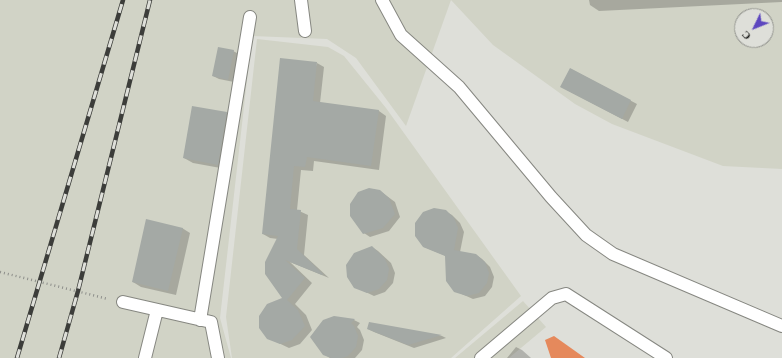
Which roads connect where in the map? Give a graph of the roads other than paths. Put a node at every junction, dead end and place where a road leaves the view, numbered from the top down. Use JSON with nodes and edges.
{"nodes":[{"id":1,"x":301,"y":0,"type":"edge"},
{"id":2,"x":382,"y":0,"type":"edge"},
{"id":3,"x":250,"y":17,"type":"dead end"},
{"id":4,"x":305,"y":32,"type":"dead end"},
{"id":5,"x":123,"y":302,"type":"road end"},
{"id":6,"x":157,"y":310,"type":"junction"},
{"id":7,"x":200,"y":320,"type":"junction"},
{"id":8,"x":782,"y":326,"type":"edge"},
{"id":9,"x":145,"y":358,"type":"edge"},
{"id":10,"x":218,"y":358,"type":"edge"},
{"id":11,"x":481,"y":358,"type":"edge"},
{"id":12,"x":666,"y":358,"type":"edge"}],
"edges":[{"from":1,"to":4,"type":"lane"},
{"from":2,"to":8,"type":"lane"},
{"from":3,"to":7,"type":"lane"},
{"from":5,"to":6,"type":"lane"},
{"from":6,"to":7,"type":"lane"},
{"from":6,"to":9,"type":"lane"},
{"from":7,"to":10,"type":"lane"},
{"from":11,"to":12,"type":"lane"}]}
